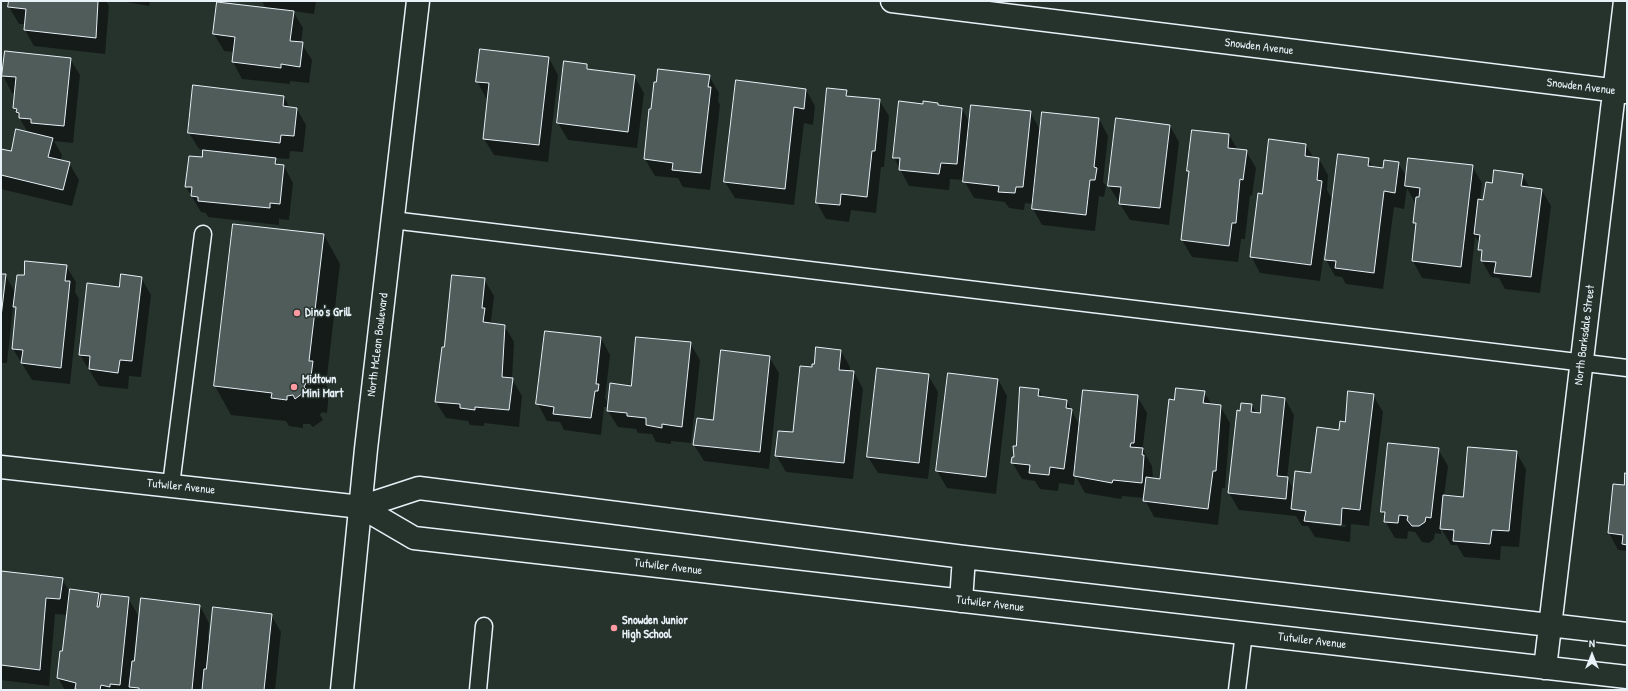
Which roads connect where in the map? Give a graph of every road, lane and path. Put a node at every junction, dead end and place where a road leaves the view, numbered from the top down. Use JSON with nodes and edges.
{"nodes":[{"id":1,"x":418,"y":1,"type":"edge"},
{"id":2,"x":892,"y":1,"type":"edge"},
{"id":3,"x":1625,"y":1,"type":"edge"},
{"id":4,"x":1621,"y":92,"type":"edge"},
{"id":5,"x":392,"y":220,"type":"junction"},
{"id":6,"x":203,"y":234,"type":"dead end"},
{"id":7,"x":1582,"y":363,"type":"junction"},
{"id":8,"x":1627,"y":368,"type":"edge"},
{"id":9,"x":1,"y":467,"type":"edge"},
{"id":10,"x":171,"y":485,"type":"junction"},
{"id":11,"x":361,"y":507,"type":"junction"},
{"id":12,"x":964,"y":557,"type":"junction"},
{"id":13,"x":961,"y":601,"type":"junction"},
{"id":14,"x":484,"y":626,"type":"dead end"},
{"id":15,"x":1550,"y":626,"type":"junction"},
{"id":16,"x":1244,"y":633,"type":"junction"},
{"id":17,"x":1627,"y":634,"type":"edge"},
{"id":18,"x":1545,"y":668,"type":"junction"},
{"id":19,"x":1627,"y":677,"type":"edge"},
{"id":20,"x":342,"y":690,"type":"edge"},
{"id":21,"x":478,"y":690,"type":"edge"},
{"id":22,"x":1237,"y":690,"type":"edge"}],
"edges":[{"from":1,"to":5,"type":"street","name":"North McLean Boulevard"},
{"from":2,"to":4,"type":"street","name":"Snowden Avenue"},
{"from":3,"to":4,"type":"street","name":"North Barksdale Street"},
{"from":4,"to":7,"type":"street","name":"North Barksdale Street"},
{"from":5,"to":7,"type":"lane"},
{"from":5,"to":11,"type":"street","name":"North McLean Boulevard"},
{"from":6,"to":10,"type":"lane"},
{"from":7,"to":8,"type":"lane"},
{"from":7,"to":15,"type":"street","name":"North Barksdale Street"},
{"from":9,"to":10,"type":"street","name":"Tutwiler Avenue"},
{"from":10,"to":11,"type":"street","name":"Tutwiler Avenue"},
{"from":11,"to":12,"type":"street","name":"Tutwiler Avenue"},
{"from":11,"to":13,"type":"street","name":"Tutwiler Avenue"},
{"from":11,"to":20,"type":"street","name":"North McLean Boulevard"},
{"from":12,"to":13,"type":"street"},
{"from":12,"to":15,"type":"street","name":"Tutwiler Avenue"},
{"from":13,"to":16,"type":"street","name":"Tutwiler Avenue"},
{"from":14,"to":21,"type":"lane"},
{"from":15,"to":17,"type":"street","name":"Tutwiler Avenue"},
{"from":15,"to":18,"type":"street","name":"North Barksdale Street"},
{"from":16,"to":18,"type":"street","name":"Tutwiler Avenue"},
{"from":16,"to":22,"type":"lane"},
{"from":18,"to":19,"type":"street","name":"Tutwiler Avenue"}]}
